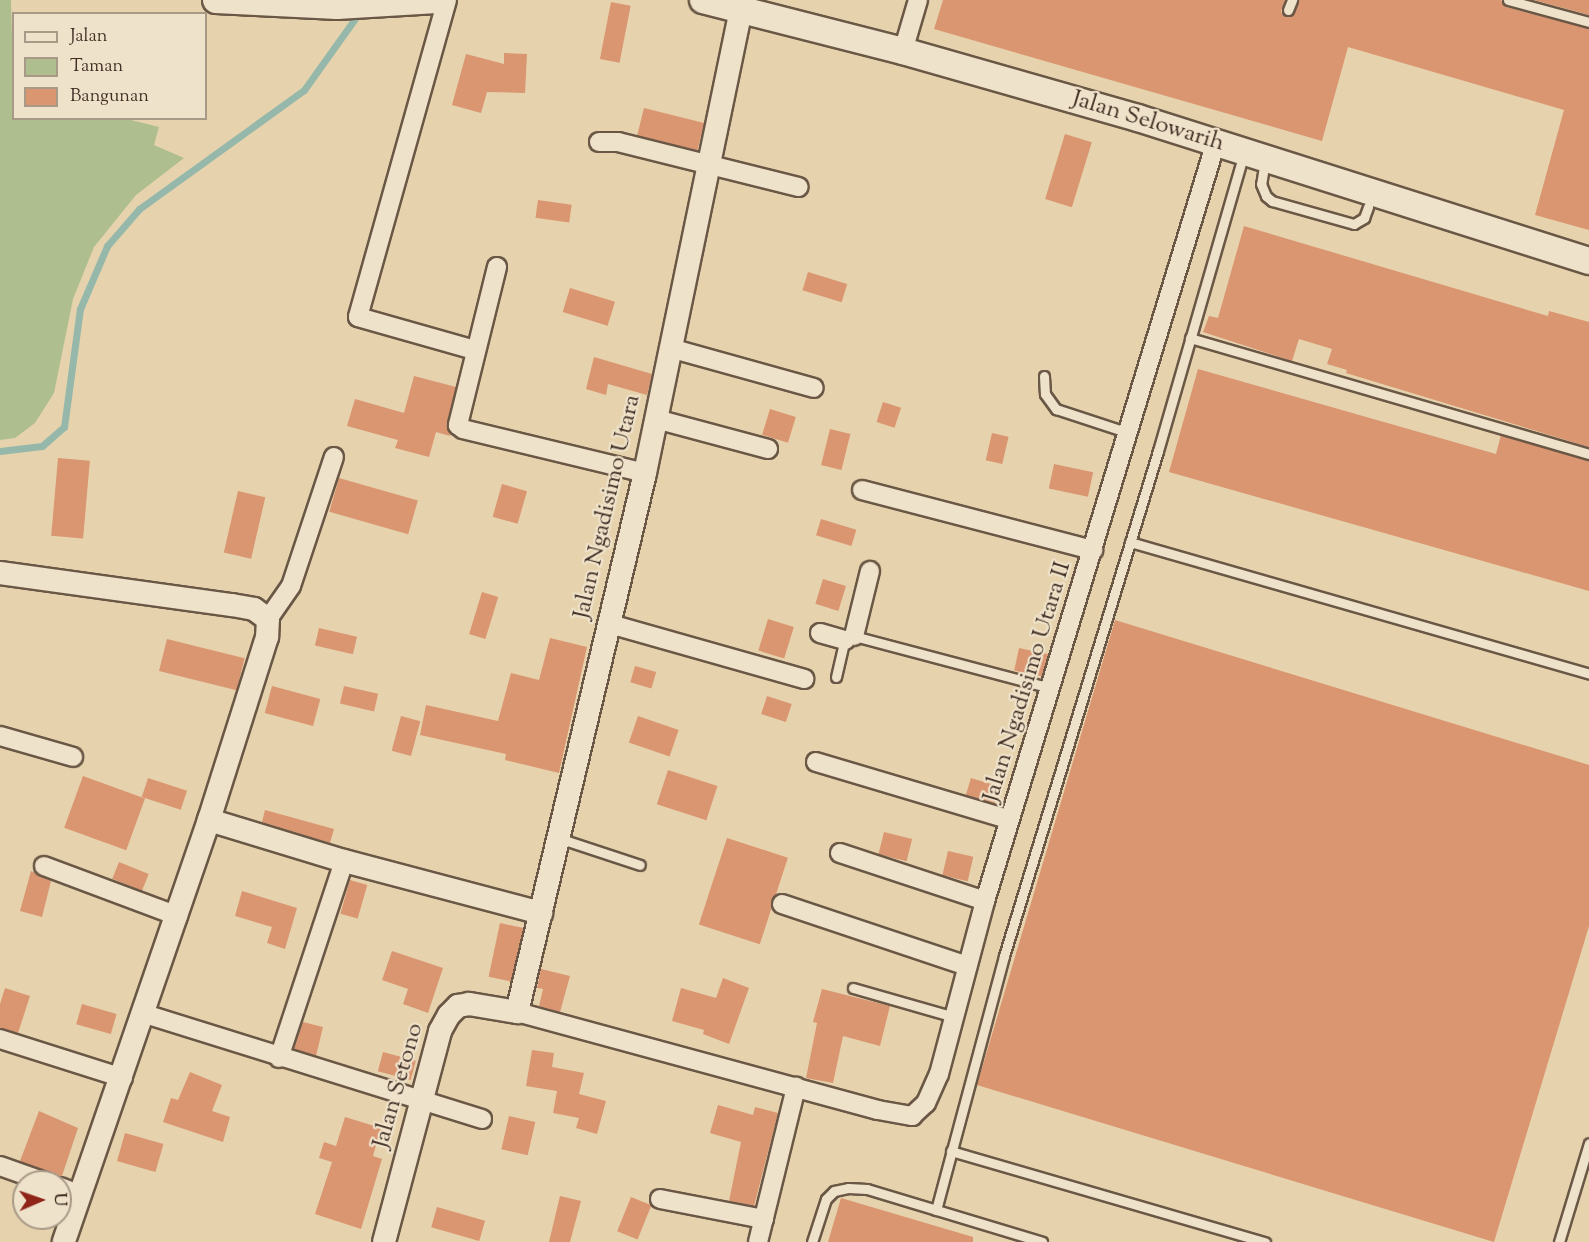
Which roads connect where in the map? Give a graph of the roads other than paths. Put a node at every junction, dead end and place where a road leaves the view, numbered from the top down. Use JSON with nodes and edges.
{"nodes":[{"id":1,"x":216,"y":0,"type":"edge"},
{"id":2,"x":437,"y":0,"type":"edge"},
{"id":3,"x":447,"y":0,"type":"edge"},
{"id":4,"x":703,"y":0,"type":"edge"},
{"id":5,"x":918,"y":0,"type":"edge"},
{"id":6,"x":1292,"y":0,"type":"edge"},
{"id":7,"x":1508,"y":0,"type":"edge"},
{"id":8,"x":330,"y":4,"type":"edge"},
{"id":9,"x":741,"y":5,"type":"edge"},
{"id":10,"x":1288,"y":10,"type":"dead end"},
{"id":11,"x":1589,"y":22,"type":"edge"},
{"id":12,"x":903,"y":51,"type":"junction"},
{"id":13,"x":598,"y":142,"type":"dead end"},
{"id":14,"x":1216,"y":142,"type":"junction"},
{"id":15,"x":1255,"y":154,"type":"junction"},
{"id":16,"x":708,"y":164,"type":"junction"},
{"id":17,"x":798,"y":187,"type":"dead end"},
{"id":18,"x":1368,"y":207,"type":"dead end"},
{"id":19,"x":1589,"y":261,"type":"edge"},
{"id":20,"x":497,"y":267,"type":"dead end"},
{"id":21,"x":1190,"y":338,"type":"junction"},
{"id":22,"x":670,"y":348,"type":"junction"},
{"id":23,"x":476,"y":350,"type":"junction"},
{"id":24,"x":1044,"y":376,"type":"dead end"},
{"id":25,"x":814,"y":388,"type":"dead end"},
{"id":26,"x":656,"y":419,"type":"junction"},
{"id":27,"x":1130,"y":433,"type":"junction"},
{"id":28,"x":768,"y":449,"type":"dead end"},
{"id":29,"x":1589,"y":454,"type":"edge"},
{"id":30,"x":334,"y":457,"type":"dead end"},
{"id":31,"x":645,"y":473,"type":"junction"},
{"id":32,"x":862,"y":490,"type":"dead end"},
{"id":33,"x":1130,"y":542,"type":"junction"},
{"id":34,"x":1093,"y":550,"type":"junction"},
{"id":35,"x":870,"y":571,"type":"dead end"},
{"id":36,"x":0,"y":573,"type":"edge"},
{"id":37,"x":268,"y":619,"type":"junction"},
{"id":38,"x":610,"y":624,"type":"junction"},
{"id":39,"x":820,"y":633,"type":"dead end"},
{"id":40,"x":850,"y":638,"type":"junction"},
{"id":41,"x":1589,"y":674,"type":"edge"},
{"id":42,"x":836,"y":677,"type":"dead end"},
{"id":43,"x":804,"y":679,"type":"dead end"},
{"id":44,"x":1051,"y":688,"type":"junction"},
{"id":45,"x":0,"y":736,"type":"edge"},
{"id":46,"x":73,"y":757,"type":"dead end"},
{"id":47,"x":816,"y":762,"type":"dead end"},
{"id":48,"x":210,"y":820,"type":"junction"},
{"id":49,"x":1010,"y":820,"type":"junction"},
{"id":50,"x":558,"y":838,"type":"junction"},
{"id":51,"x":840,"y":853,"type":"dead end"},
{"id":52,"x":344,"y":861,"type":"junction"},
{"id":53,"x":640,"y":865,"type":"dead end"},
{"id":54,"x":44,"y":866,"type":"dead end"},
{"id":55,"x":985,"y":901,"type":"junction"},
{"id":56,"x":782,"y":904,"type":"dead end"},
{"id":57,"x":541,"y":913,"type":"junction"},
{"id":58,"x":178,"y":916,"type":"junction"},
{"id":59,"x":967,"y":966,"type":"junction"},
{"id":60,"x":854,"y":988,"type":"dead end"},
{"id":61,"x":517,"y":1012,"type":"junction"},
{"id":62,"x":145,"y":1014,"type":"junction"},
{"id":63,"x":954,"y":1017,"type":"junction"},
{"id":64,"x":0,"y":1039,"type":"edge"},
{"id":65,"x":279,"y":1058,"type":"junction"},
{"id":66,"x":123,"y":1078,"type":"junction"},
{"id":67,"x":796,"y":1087,"type":"junction"},
{"id":68,"x":422,"y":1098,"type":"junction"},
{"id":69,"x":482,"y":1119,"type":"dead end"},
{"id":70,"x":1589,"y":1143,"type":"edge"},
{"id":71,"x":951,"y":1151,"type":"junction"},
{"id":72,"x":72,"y":1189,"type":"edge"},
{"id":73,"x":660,"y":1199,"type":"dead end"},
{"id":74,"x":936,"y":1210,"type":"junction"},
{"id":75,"x":764,"y":1219,"type":"junction"},
{"id":76,"x":384,"y":1242,"type":"edge"},
{"id":77,"x":758,"y":1242,"type":"edge"},
{"id":78,"x":812,"y":1242,"type":"edge"},
{"id":79,"x":1041,"y":1242,"type":"edge"},
{"id":80,"x":1265,"y":1242,"type":"edge"},
{"id":81,"x":1559,"y":1242,"type":"edge"}],
"edges":[{"from":1,"to":8,"type":"main road"},
{"from":2,"to":8,"type":"main road"},
{"from":3,"to":23,"type":"street"},
{"from":4,"to":9,"type":"main road","name":"Jalan Selowarih"},
{"from":5,"to":12,"type":"street"},
{"from":6,"to":10,"type":"lane"},
{"from":7,"to":11,"type":"lane"},
{"from":9,"to":12,"type":"main road","name":"Jalan Selowarih"},
{"from":9,"to":16,"type":"street","name":"Jalan Ngadisimo Utara"},
{"from":12,"to":14,"type":"main road","name":"Jalan Selowarih"},
{"from":13,"to":16,"type":"street"},
{"from":14,"to":15,"type":"main road","name":"Jalan Selowarih"},
{"from":14,"to":27,"type":"street","name":"Jalan Ngadisimo Utara II"},
{"from":15,"to":18,"type":"lane"},
{"from":15,"to":19,"type":"main road","name":"Jalan Selowarih"},
{"from":15,"to":21,"type":"lane"},
{"from":16,"to":17,"type":"street"},
{"from":16,"to":22,"type":"street","name":"Jalan Ngadisimo Utara"},
{"from":20,"to":23,"type":"street"},
{"from":21,"to":29,"type":"lane"},
{"from":21,"to":33,"type":"lane"},
{"from":22,"to":25,"type":"street"},
{"from":22,"to":26,"type":"street","name":"Jalan Ngadisimo Utara"},
{"from":23,"to":31,"type":"street"},
{"from":24,"to":27,"type":"lane"},
{"from":26,"to":28,"type":"street"},
{"from":26,"to":31,"type":"street","name":"Jalan Ngadisimo Utara"},
{"from":27,"to":34,"type":"street","name":"Jalan Ngadisimo Utara II"},
{"from":30,"to":37,"type":"street"},
{"from":31,"to":38,"type":"street","name":"Jalan Ngadisimo Utara"},
{"from":32,"to":34,"type":"street"},
{"from":33,"to":41,"type":"lane"},
{"from":33,"to":71,"type":"lane"},
{"from":34,"to":44,"type":"street","name":"Jalan Ngadisimo Utara II"},
{"from":35,"to":40,"type":"street"},
{"from":36,"to":37,"type":"street"},
{"from":37,"to":48,"type":"street"},
{"from":38,"to":43,"type":"street"},
{"from":38,"to":50,"type":"street","name":"Jalan Ngadisimo Utara"},
{"from":39,"to":40,"type":"street"},
{"from":40,"to":42,"type":"lane"},
{"from":40,"to":44,"type":"lane"},
{"from":44,"to":49,"type":"street","name":"Jalan Ngadisimo Utara II"},
{"from":45,"to":46,"type":"street"},
{"from":47,"to":49,"type":"street"},
{"from":48,"to":52,"type":"street"},
{"from":48,"to":58,"type":"street"},
{"from":49,"to":55,"type":"street","name":"Jalan Ngadisimo Utara II"},
{"from":50,"to":53,"type":"lane"},
{"from":50,"to":57,"type":"street","name":"Jalan Ngadisimo Utara"},
{"from":51,"to":55,"type":"street"},
{"from":52,"to":57,"type":"street"},
{"from":52,"to":65,"type":"street"},
{"from":54,"to":58,"type":"street"},
{"from":55,"to":59,"type":"street","name":"Jalan Ngadisimo Utara II"},
{"from":56,"to":59,"type":"street"},
{"from":57,"to":61,"type":"street","name":"Jalan Ngadisimo Utara"},
{"from":58,"to":62,"type":"street"},
{"from":59,"to":63,"type":"street","name":"Jalan Ngadisimo Utara II"},
{"from":60,"to":63,"type":"lane"},
{"from":61,"to":67,"type":"street"},
{"from":61,"to":68,"type":"street","name":"Jalan Setono"},
{"from":62,"to":65,"type":"street"},
{"from":62,"to":66,"type":"street"},
{"from":63,"to":67,"type":"street","name":"Jalan Ngadisimo Utara II"},
{"from":64,"to":66,"type":"street"},
{"from":65,"to":68,"type":"street"},
{"from":66,"to":72,"type":"street"},
{"from":67,"to":75,"type":"street"},
{"from":68,"to":69,"type":"street"},
{"from":68,"to":76,"type":"street","name":"Jalan Setono"},
{"from":70,"to":81,"type":"lane"},
{"from":71,"to":74,"type":"lane"},
{"from":71,"to":80,"type":"lane"},
{"from":73,"to":75,"type":"street"},
{"from":74,"to":78,"type":"lane"},
{"from":74,"to":79,"type":"lane"},
{"from":75,"to":77,"type":"street"}]}
